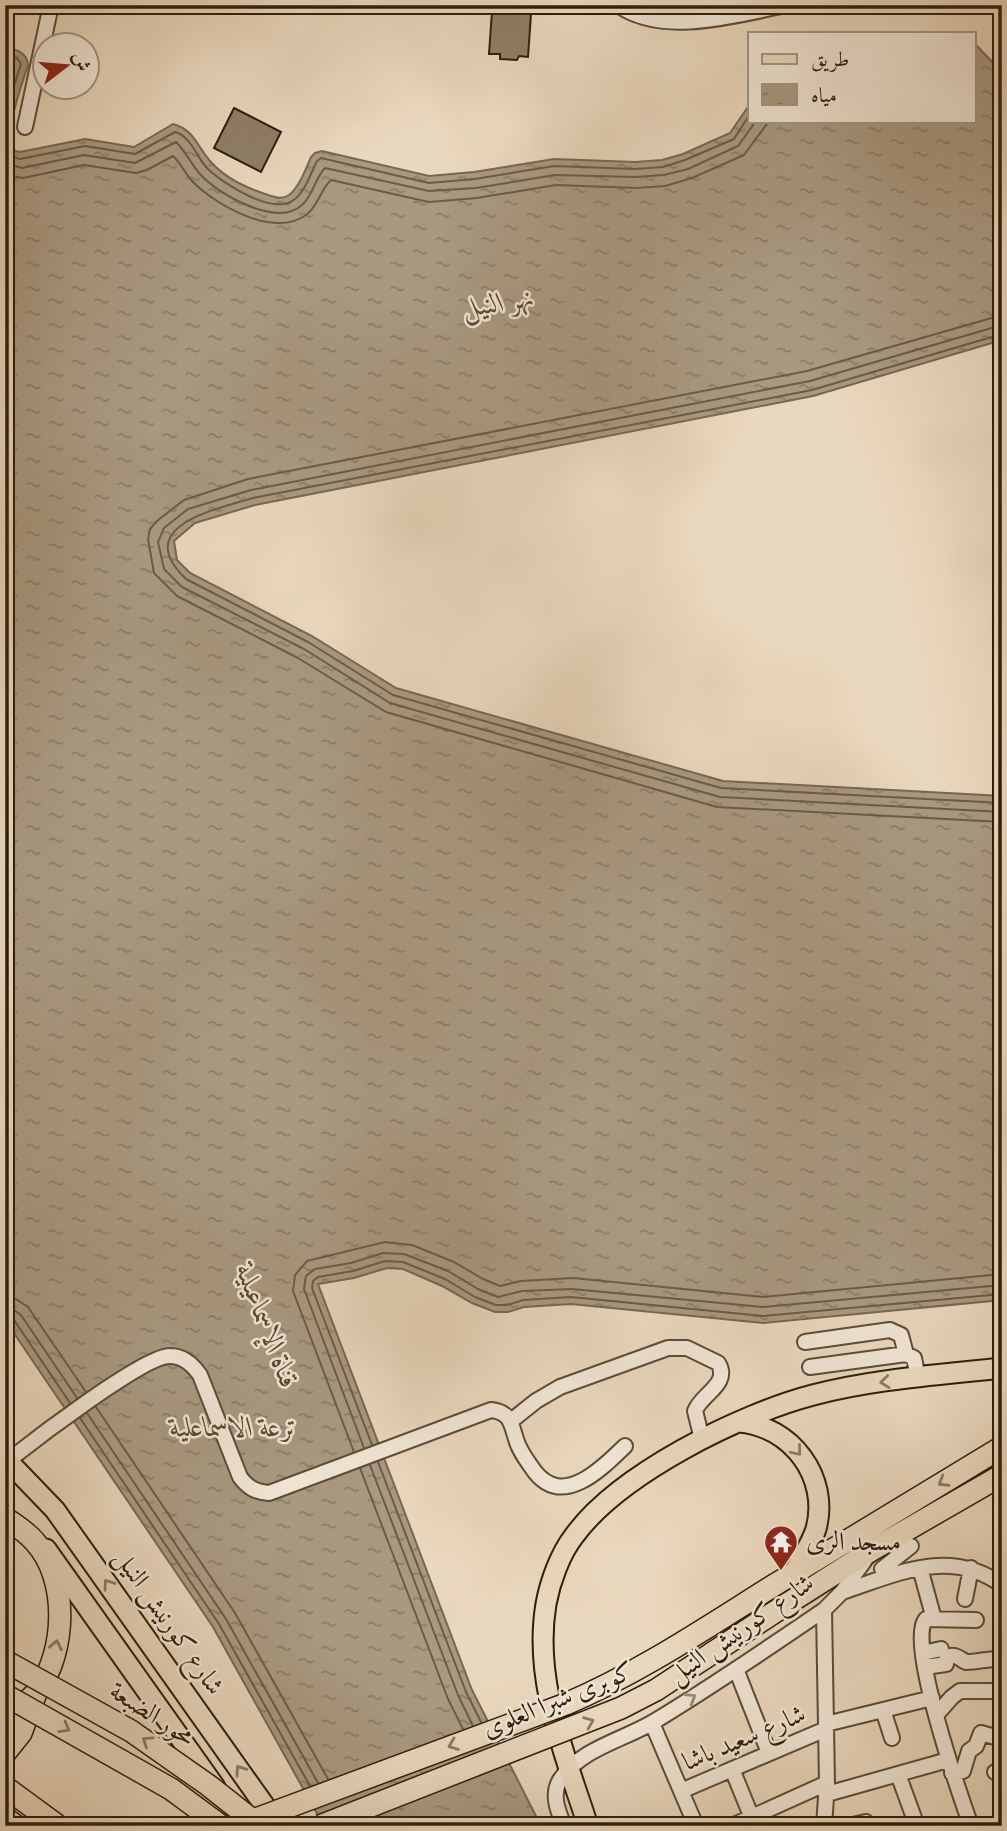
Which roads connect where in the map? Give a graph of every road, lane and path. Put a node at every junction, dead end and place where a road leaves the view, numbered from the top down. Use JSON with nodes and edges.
{"nodes":[{"id":1,"x":51,"y":5,"type":"edge"},
{"id":2,"x":786,"y":5,"type":"edge"},
{"id":3,"x":623,"y":6,"type":"edge"},
{"id":4,"x":767,"y":7,"type":"edge"},
{"id":5,"x":25,"y":127,"type":"dead end"},
{"id":6,"x":805,"y":1342,"type":"dead end"},
{"id":7,"x":906,"y":1354,"type":"junction"},
{"id":8,"x":810,"y":1367,"type":"dead end"},
{"id":9,"x":1002,"y":1368,"type":"edge"},
{"id":10,"x":918,"y":1378,"type":"junction"},
{"id":11,"x":511,"y":1421,"type":"junction"},
{"id":12,"x":738,"y":1422,"type":"junction"},
{"id":13,"x":702,"y":1439,"type":"junction"},
{"id":14,"x":625,"y":1446,"type":"dead end"},
{"id":15,"x":1002,"y":1447,"type":"edge"},
{"id":16,"x":7,"y":1459,"type":"edge"},
{"id":17,"x":1002,"y":1475,"type":"edge"},
{"id":18,"x":5,"y":1509,"type":"edge"},
{"id":19,"x":5,"y":1518,"type":"edge"},
{"id":20,"x":877,"y":1560,"type":"junction"},
{"id":21,"x":920,"y":1568,"type":"junction"},
{"id":22,"x":971,"y":1568,"type":"junction"},
{"id":23,"x":794,"y":1573,"type":"junction"},
{"id":24,"x":776,"y":1584,"type":"joint"},
{"id":25,"x":1002,"y":1585,"type":"edge"},
{"id":26,"x":842,"y":1592,"type":"junction"},
{"id":27,"x":965,"y":1599,"type":"dead end"},
{"id":28,"x":824,"y":1610,"type":"junction"},
{"id":29,"x":934,"y":1619,"type":"junction"},
{"id":30,"x":976,"y":1620,"type":"dead end"},
{"id":31,"x":968,"y":1642,"type":"dead end"},
{"id":32,"x":941,"y":1649,"type":"dead end"},
{"id":33,"x":962,"y":1659,"type":"junction"},
{"id":34,"x":1002,"y":1659,"type":"edge"},
{"id":35,"x":924,"y":1660,"type":"junction"},
{"id":36,"x":5,"y":1661,"type":"edge"},
{"id":37,"x":736,"y":1669,"type":"junction"},
{"id":38,"x":37,"y":1691,"type":"junction"},
{"id":39,"x":5,"y":1695,"type":"edge"},
{"id":40,"x":1001,"y":1697,"type":"edge"},
{"id":41,"x":932,"y":1698,"type":"junction"},
{"id":42,"x":883,"y":1710,"type":"junction"},
{"id":43,"x":936,"y":1715,"type":"junction"},
{"id":44,"x":5,"y":1719,"type":"edge"},
{"id":45,"x":652,"y":1723,"type":"junction"},
{"id":46,"x":826,"y":1727,"type":"junction"},
{"id":47,"x":892,"y":1738,"type":"dead end"},
{"id":48,"x":1002,"y":1739,"type":"edge"},
{"id":49,"x":5,"y":1752,"type":"edge"},
{"id":50,"x":769,"y":1754,"type":"junction"},
{"id":51,"x":950,"y":1767,"type":"junction"},
{"id":52,"x":732,"y":1769,"type":"junction"},
{"id":53,"x":898,"y":1774,"type":"junction"},
{"id":54,"x":572,"y":1777,"type":"junction"},
{"id":55,"x":5,"y":1787,"type":"edge"},
{"id":56,"x":827,"y":1789,"type":"junction"},
{"id":57,"x":681,"y":1791,"type":"junction"},
{"id":58,"x":5,"y":1818,"type":"edge"},
{"id":59,"x":754,"y":1821,"type":"edge"},
{"id":60,"x":866,"y":1822,"type":"dead end"},
{"id":61,"x":16,"y":1826,"type":"edge"},
{"id":62,"x":58,"y":1826,"type":"edge"},
{"id":63,"x":221,"y":1826,"type":"edge"},
{"id":64,"x":239,"y":1826,"type":"edge"},
{"id":65,"x":260,"y":1826,"type":"edge"},
{"id":66,"x":279,"y":1826,"type":"edge"},
{"id":67,"x":320,"y":1826,"type":"edge"},
{"id":68,"x":564,"y":1826,"type":"edge"},
{"id":69,"x":588,"y":1826,"type":"edge"},
{"id":70,"x":603,"y":1826,"type":"edge"},
{"id":71,"x":696,"y":1826,"type":"edge"},
{"id":72,"x":732,"y":1826,"type":"edge"},
{"id":73,"x":824,"y":1826,"type":"edge"},
{"id":74,"x":848,"y":1826,"type":"edge"},
{"id":75,"x":917,"y":1826,"type":"edge"},
{"id":76,"x":971,"y":1826,"type":"edge"}],
"edges":[{"from":1,"to":5,"type":"street"},
{"from":2,"to":4,"type":"street"},
{"from":3,"to":4,"type":"street"},
{"from":6,"to":7,"type":"street"},
{"from":7,"to":8,"type":"street"},
{"from":7,"to":10,"type":"street"},
{"from":9,"to":10,"type":"main road"},
{"from":10,"to":12,"type":"main road","one_way":true},
{"from":11,"to":13,"type":"street"},
{"from":11,"to":14,"type":"street"},
{"from":11,"to":16,"type":"street"},
{"from":12,"to":13,"type":"main road"},
{"from":12,"to":23,"type":"main road","one_way":true},
{"from":13,"to":54,"type":"main road"},
{"from":15,"to":23,"type":"highway","name":"شارع كورنيش النيل","one_way":true},
{"from":66,"to":16,"type":"main road","name":"شارع كورنيش النيل","one_way":true},
{"from":17,"to":20,"type":"highway","name":"شارع كورنيش النيل"},
{"from":18,"to":64,"type":"main road"},
{"from":38,"to":19,"type":"highway","one_way":true},
{"from":20,"to":26,"type":"street","name":"شارع كورنيش النيل"},
{"from":67,"to":20,"type":"highway","name":"كوبرى شبرا العلوى","one_way":true,"bridge":true},
{"from":21,"to":22,"type":"street"},
{"from":21,"to":26,"type":"street"},
{"from":21,"to":29,"type":"street"},
{"from":22,"to":25,"type":"street"},
{"from":22,"to":27,"type":"street"},
{"from":23,"to":24,"type":"highway","name":"شارع كورنيش النيل"},
{"from":24,"to":64,"type":"highway","name":"كوبرى شبرا العلوى","one_way":true,"bridge":true},
{"from":26,"to":28,"type":"street","name":"شارع كورنيش النيل"},
{"from":28,"to":37,"type":"street","name":"شارع كورنيش النيل"},
{"from":28,"to":46,"type":"street"},
{"from":29,"to":30,"type":"street"},
{"from":29,"to":35,"type":"street"},
{"from":31,"to":33,"type":"street"},
{"from":32,"to":35,"type":"street"},
{"from":33,"to":34,"type":"street"},
{"from":33,"to":35,"type":"street"},
{"from":35,"to":41,"type":"street"},
{"from":65,"to":36,"type":"highway","name":"محور الضبعة","one_way":true,"bridge":true},
{"from":45,"to":37,"type":"street","name":"شارع كورنيش النيل","one_way":true},
{"from":37,"to":50,"type":"street"},
{"from":38,"to":44,"type":"highway"},
{"from":38,"to":49,"type":"highway"},
{"from":39,"to":63,"type":"highway","name":"محور الضبعة","one_way":true,"bridge":true},
{"from":40,"to":43,"type":"street"},
{"from":41,"to":42,"type":"street","name":"شارع سعيد باشا"},
{"from":41,"to":43,"type":"street"},
{"from":42,"to":46,"type":"street","name":"شارع سعيد باشا"},
{"from":42,"to":47,"type":"street"},
{"from":43,"to":51,"type":"street"},
{"from":45,"to":54,"type":"street","name":"شارع كورنيش النيل"},
{"from":45,"to":57,"type":"street"},
{"from":46,"to":50,"type":"street","name":"شارع سعيد باشا"},
{"from":46,"to":56,"type":"street"},
{"from":48,"to":51,"type":"street"},
{"from":50,"to":52,"type":"street","name":"شارع سعيد باشا"},
{"from":51,"to":53,"type":"street"},
{"from":51,"to":76,"type":"street"},
{"from":52,"to":57,"type":"street","name":"شارع سعيد باشا"},
{"from":52,"to":59,"type":"street"},
{"from":53,"to":56,"type":"street"},
{"from":53,"to":75,"type":"street"},
{"from":54,"to":68,"type":"street"},
{"from":54,"to":69,"type":"main road"},
{"from":54,"to":70,"type":"main road"},
{"from":55,"to":62,"type":"highway"},
{"from":56,"to":59,"type":"street"},
{"from":56,"to":73,"type":"street"},
{"from":57,"to":71,"type":"street"},
{"from":58,"to":61,"type":"highway"},
{"from":59,"to":72,"type":"street"},
{"from":60,"to":74,"type":"street"}]}
